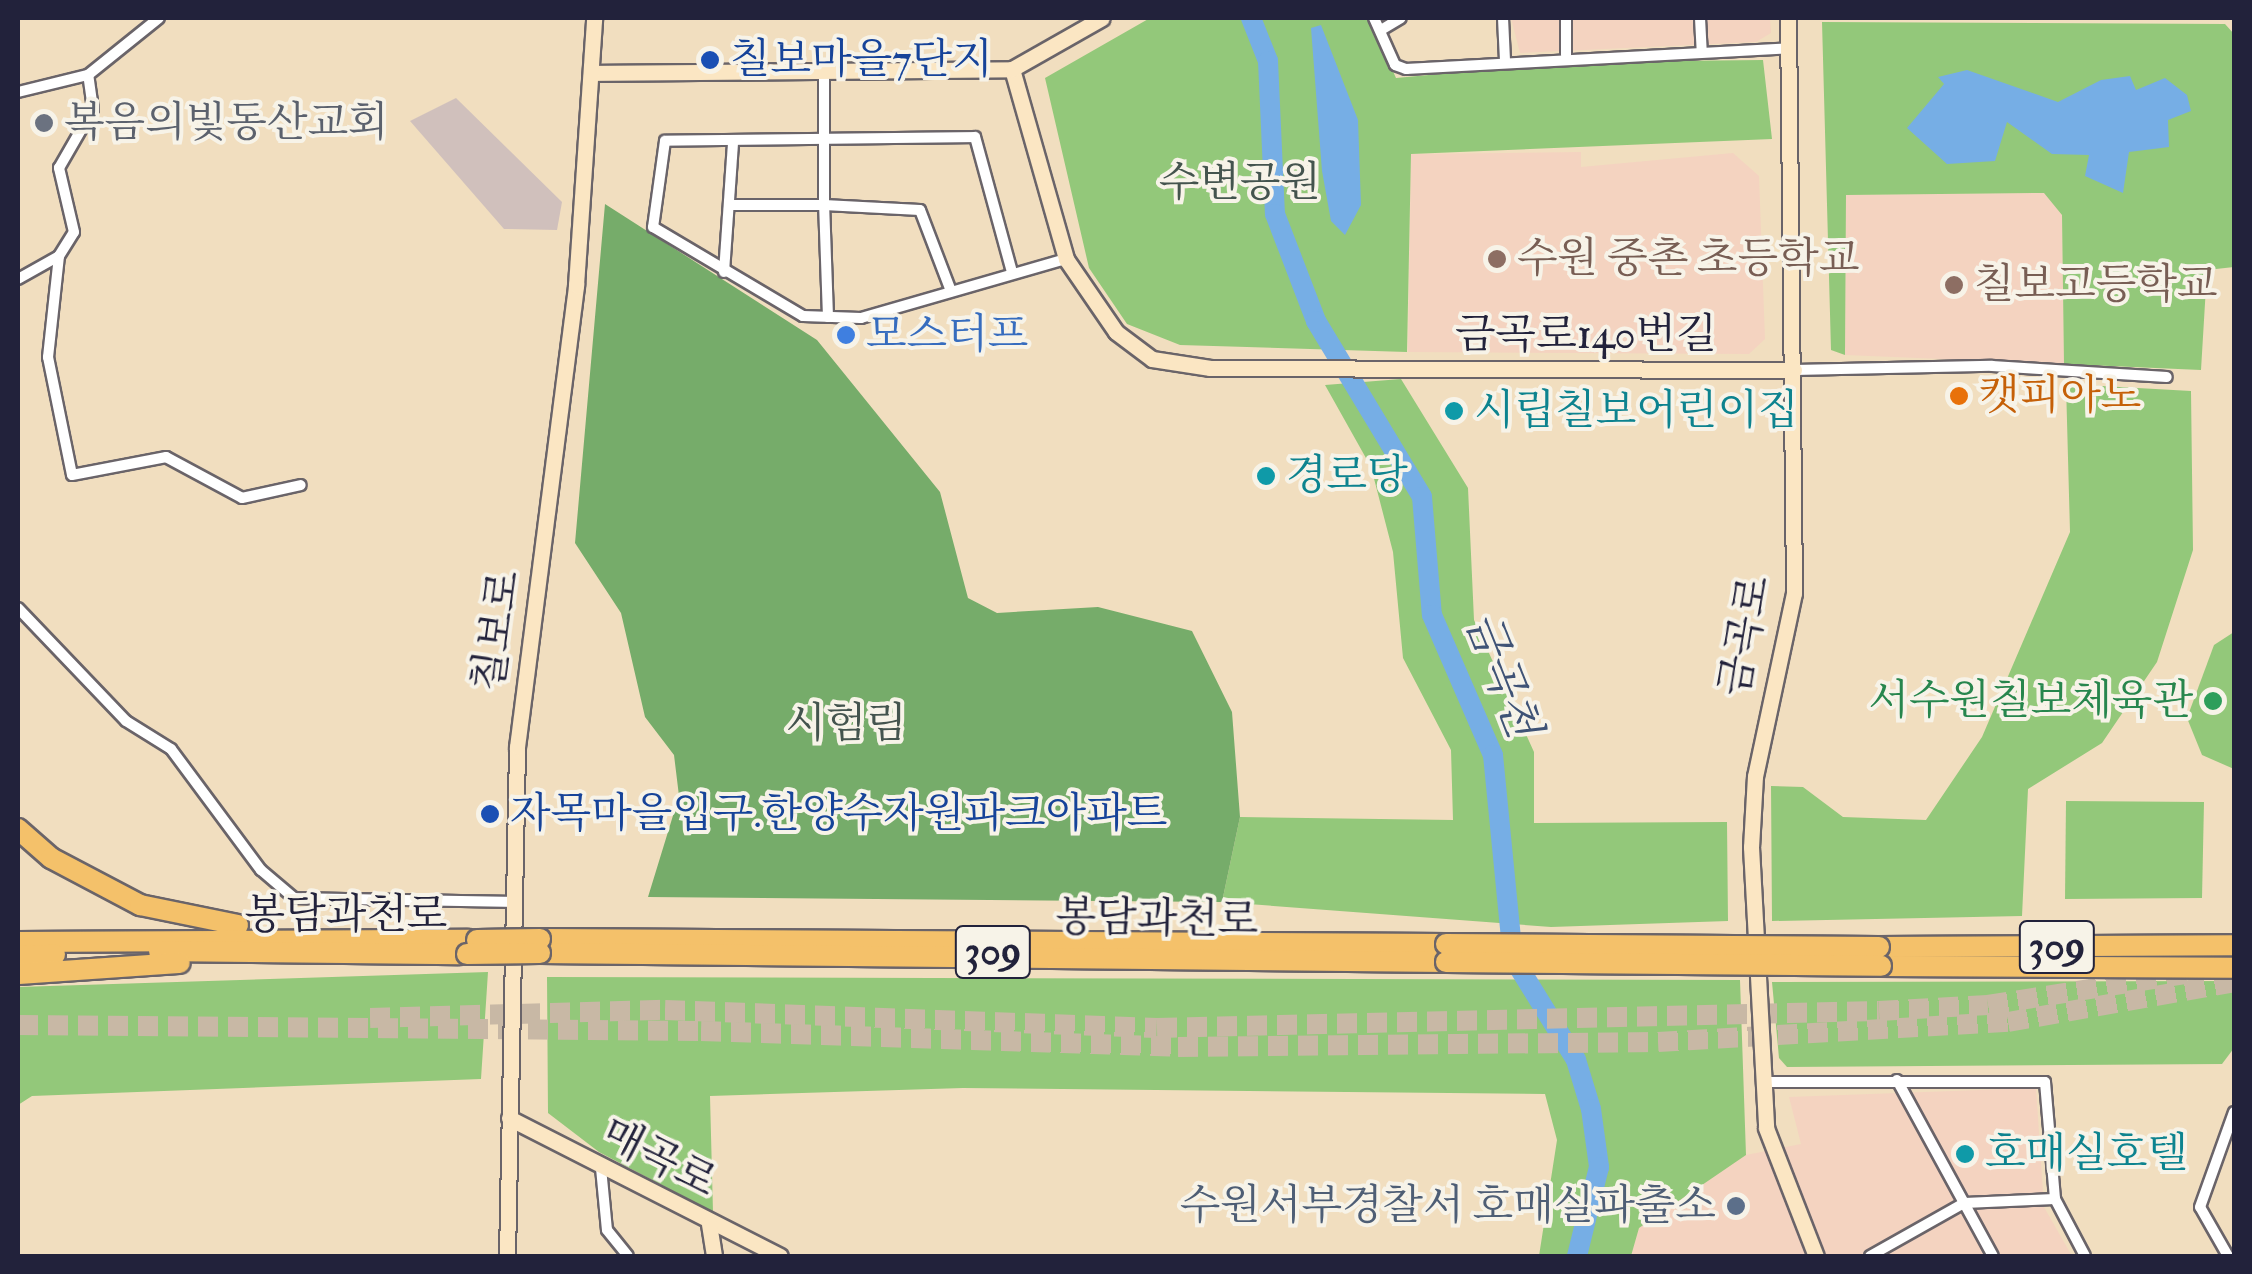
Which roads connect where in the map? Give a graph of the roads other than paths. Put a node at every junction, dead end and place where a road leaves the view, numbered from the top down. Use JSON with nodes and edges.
{"nodes":[{"id":1,"x":156,"y":18,"type":"edge"},
{"id":2,"x":594,"y":18,"type":"edge"},
{"id":3,"x":1102,"y":18,"type":"edge"},
{"id":4,"x":1374,"y":18,"type":"edge"},
{"id":5,"x":1401,"y":18,"type":"edge"},
{"id":6,"x":1502,"y":18,"type":"edge"},
{"id":7,"x":1566,"y":18,"type":"edge"},
{"id":8,"x":1700,"y":18,"type":"edge"},
{"id":9,"x":1788,"y":18,"type":"edge"},
{"id":10,"x":1380,"y":30,"type":"junction"},
{"id":11,"x":1790,"y":48,"type":"junction"},
{"id":12,"x":1702,"y":50,"type":"junction"},
{"id":13,"x":1566,"y":55,"type":"junction"},
{"id":14,"x":1505,"y":61,"type":"junction"},
{"id":15,"x":1012,"y":68,"type":"junction"},
{"id":16,"x":824,"y":72,"type":"junction"},
{"id":17,"x":591,"y":73,"type":"junction"},
{"id":18,"x":88,"y":75,"type":"junction"},
{"id":19,"x":18,"y":90,"type":"edge"},
{"id":20,"x":827,"y":141,"type":"junction"},
{"id":21,"x":733,"y":143,"type":"junction"},
{"id":22,"x":731,"y":206,"type":"junction"},
{"id":23,"x":824,"y":206,"type":"junction"},
{"id":24,"x":59,"y":256,"type":"junction"},
{"id":25,"x":1066,"y":260,"type":"junction"},
{"id":26,"x":724,"y":272,"type":"junction"},
{"id":27,"x":1012,"y":272,"type":"junction"},
{"id":28,"x":18,"y":279,"type":"edge"},
{"id":29,"x":951,"y":291,"type":"junction"},
{"id":30,"x":828,"y":317,"type":"junction"},
{"id":31,"x":1794,"y":370,"type":"junction"},
{"id":32,"x":2167,"y":377,"type":"dead end"},
{"id":33,"x":301,"y":485,"type":"dead end"},
{"id":34,"x":18,"y":608,"type":"edge"},
{"id":35,"x":18,"y":828,"type":"edge"},
{"id":36,"x":513,"y":902,"type":"junction"},
{"id":37,"x":18,"y":942,"type":"edge"},
{"id":38,"x":288,"y":944,"type":"junction"},
{"id":39,"x":2234,"y":945,"type":"edge"},
{"id":40,"x":18,"y":956,"type":"edge"},
{"id":41,"x":1880,"y":956,"type":"junction"},
{"id":42,"x":2233,"y":968,"type":"edge"},
{"id":43,"x":18,"y":974,"type":"edge"},
{"id":44,"x":1897,"y":1080,"type":"junction"},
{"id":45,"x":1764,"y":1082,"type":"junction"},
{"id":46,"x":2234,"y":1112,"type":"edge"},
{"id":47,"x":509,"y":1118,"type":"junction"},
{"id":48,"x":601,"y":1168,"type":"junction"},
{"id":49,"x":2055,"y":1199,"type":"junction"},
{"id":50,"x":1964,"y":1203,"type":"junction"},
{"id":51,"x":709,"y":1224,"type":"junction"},
{"id":52,"x":508,"y":1256,"type":"edge"},
{"id":53,"x":628,"y":1256,"type":"edge"},
{"id":54,"x":714,"y":1256,"type":"edge"},
{"id":55,"x":780,"y":1256,"type":"edge"},
{"id":56,"x":1816,"y":1256,"type":"edge"},
{"id":57,"x":1870,"y":1256,"type":"edge"},
{"id":58,"x":1993,"y":1256,"type":"edge"},
{"id":59,"x":2085,"y":1256,"type":"edge"},
{"id":60,"x":2228,"y":1256,"type":"edge"}],
"edges":[{"from":1,"to":18,"type":"street"},
{"from":1,"to":19,"type":"street"},
{"from":2,"to":17,"type":"main road","name":"칠보로"},
{"from":3,"to":15,"type":"main road"},
{"from":4,"to":10,"type":"street"},
{"from":5,"to":10,"type":"street"},
{"from":6,"to":14,"type":"street"},
{"from":7,"to":13,"type":"street"},
{"from":8,"to":12,"type":"street"},
{"from":9,"to":11,"type":"main road","name":"금곡로"},
{"from":10,"to":14,"type":"street"},
{"from":11,"to":12,"type":"street"},
{"from":11,"to":31,"type":"main road","name":"금곡로"},
{"from":12,"to":13,"type":"street"},
{"from":13,"to":14,"type":"street"},
{"from":15,"to":16,"type":"main road"},
{"from":15,"to":25,"type":"main road"},
{"from":16,"to":17,"type":"main road"},
{"from":16,"to":20,"type":"street"},
{"from":17,"to":36,"type":"main road","name":"칠보로"},
{"from":18,"to":19,"type":"street"},
{"from":18,"to":24,"type":"street"},
{"from":20,"to":21,"type":"street"},
{"from":20,"to":23,"type":"street"},
{"from":20,"to":27,"type":"street"},
{"from":21,"to":22,"type":"street"},
{"from":21,"to":26,"type":"street"},
{"from":22,"to":23,"type":"street"},
{"from":22,"to":26,"type":"street"},
{"from":23,"to":29,"type":"street"},
{"from":23,"to":30,"type":"street"},
{"from":24,"to":28,"type":"street"},
{"from":24,"to":33,"type":"street"},
{"from":25,"to":27,"type":"street"},
{"from":25,"to":31,"type":"main road","name":"금곡로140번길"},
{"from":26,"to":30,"type":"street"},
{"from":27,"to":29,"type":"street"},
{"from":29,"to":30,"type":"street"},
{"from":31,"to":32,"type":"street"},
{"from":31,"to":45,"type":"main road","name":"금곡로"},
{"from":34,"to":36,"type":"street"},
{"from":35,"to":38,"type":"highway"},
{"from":36,"to":47,"type":"main road","name":"칠보로"},
{"from":37,"to":38,"type":"highway","name":"봉담과천로","number":"309"},
{"from":38,"to":40,"type":"highway","name":"봉담과천로","number":"309"},
{"from":38,"to":41,"type":"highway","name":"봉담과천로","number":"309","bridge":true},
{"from":38,"to":43,"type":"highway"},
{"from":39,"to":41,"type":"highway","name":"봉담과천로","number":"309"},
{"from":41,"to":42,"type":"highway","name":"봉담과천로","number":"309"},
{"from":44,"to":45,"type":"street"},
{"from":44,"to":49,"type":"street"},
{"from":44,"to":50,"type":"street"},
{"from":45,"to":56,"type":"main road","name":"금곡로"},
{"from":46,"to":60,"type":"street"},
{"from":47,"to":48,"type":"main road","name":"매곡로"},
{"from":47,"to":52,"type":"main road","name":"칠보로"},
{"from":48,"to":51,"type":"main road","name":"매곡로"},
{"from":48,"to":53,"type":"street"},
{"from":49,"to":50,"type":"street"},
{"from":49,"to":59,"type":"street"},
{"from":50,"to":57,"type":"street"},
{"from":50,"to":58,"type":"street"},
{"from":51,"to":54,"type":"main road"},
{"from":51,"to":55,"type":"main road","name":"매곡로"}]}
